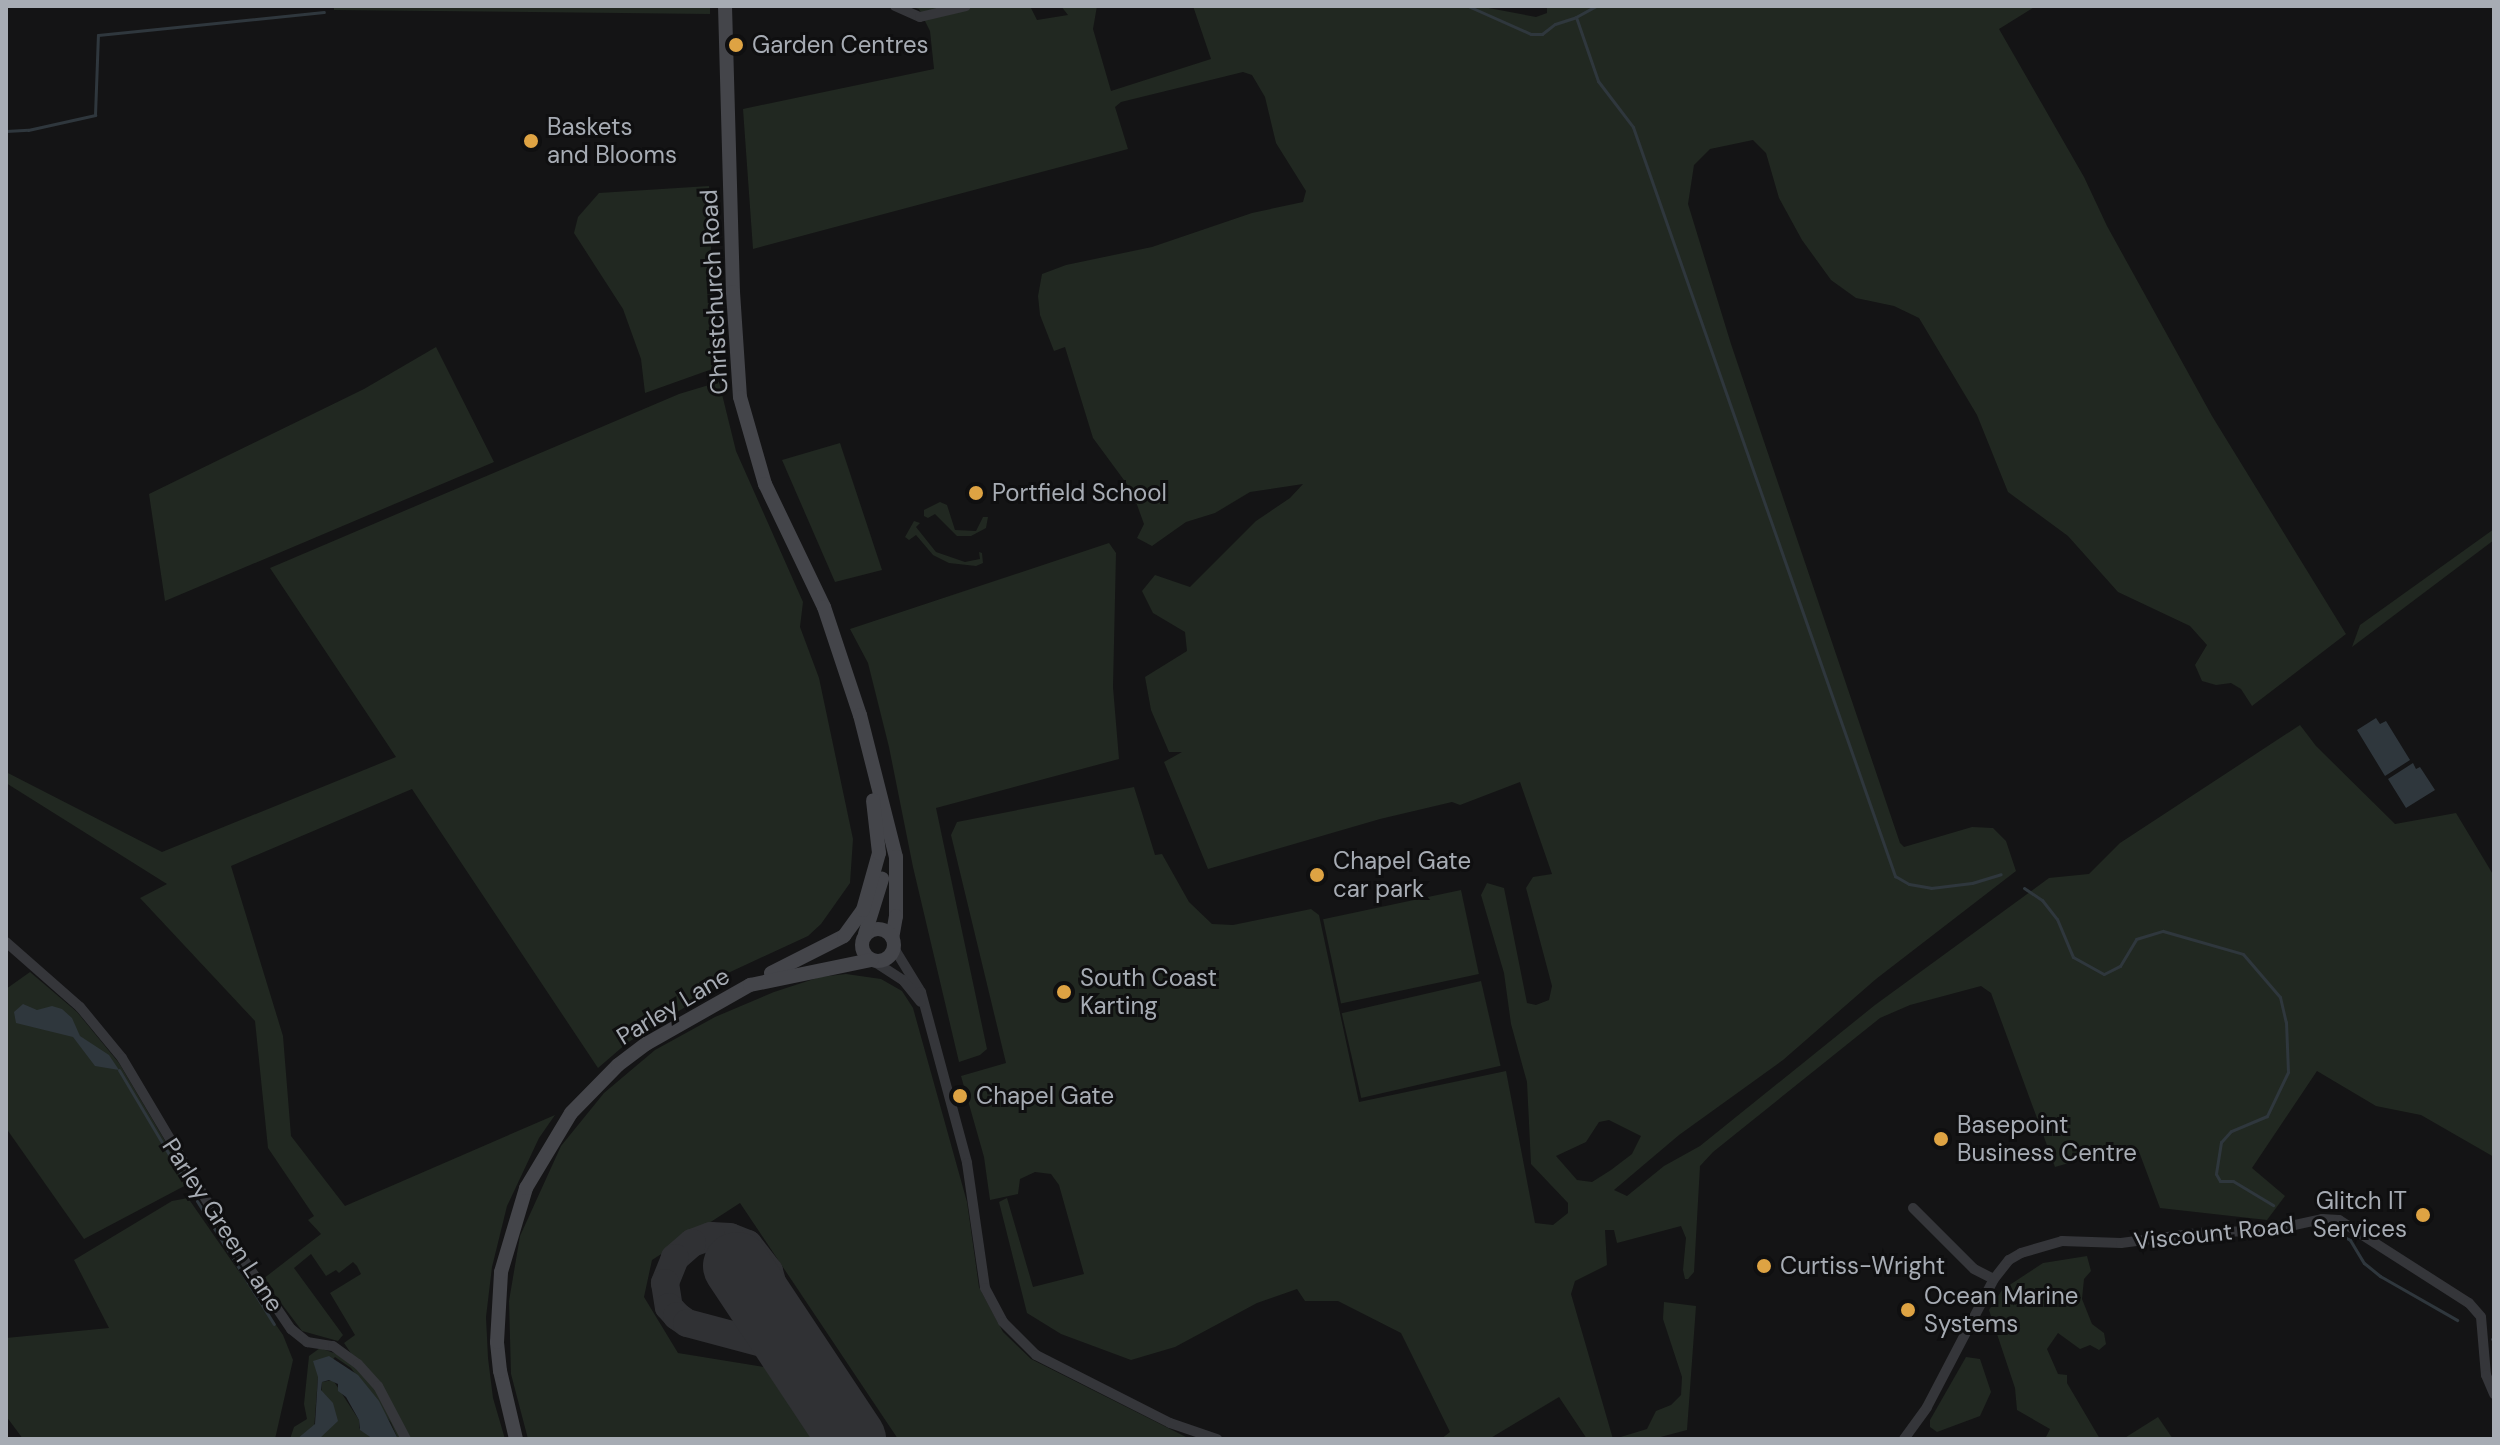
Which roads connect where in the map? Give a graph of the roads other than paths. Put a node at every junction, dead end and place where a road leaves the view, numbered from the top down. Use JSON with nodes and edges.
{"nodes":[{"id":1,"x":725,"y":6,"type":"edge"},
{"id":2,"x":895,"y":6,"type":"edge"},
{"id":3,"x":966,"y":6,"type":"edge"},
{"id":4,"x":873,"y":769,"type":"junction"},
{"id":5,"x":878,"y":791,"type":"junction"},
{"id":6,"x":864,"y":936,"type":"junction"},
{"id":7,"x":6,"y":942,"type":"edge"},
{"id":8,"x":893,"y":943,"type":"junction"},
{"id":9,"x":873,"y":961,"type":"junction"},
{"id":10,"x":778,"y":977,"type":"junction"},
{"id":11,"x":750,"y":985,"type":"junction"},
{"id":12,"x":925,"y":1007,"type":"junction"},
{"id":13,"x":1913,"y":1208,"type":"dead end"},
{"id":14,"x":1994,"y":1279,"type":"junction"},
{"id":15,"x":2494,"y":1394,"type":"edge"},
{"id":16,"x":406,"y":1439,"type":"edge"},
{"id":17,"x":516,"y":1439,"type":"edge"},
{"id":18,"x":1217,"y":1439,"type":"edge"},
{"id":19,"x":1904,"y":1439,"type":"edge"}],
"edges":[{"from":1,"to":4,"type":"main road","name":"Christchurch Road"},
{"from":2,"to":3,"type":"street"},
{"from":4,"to":5,"type":"main road","name":"Christchurch Road"},
{"from":4,"to":11,"type":"main road"},
{"from":5,"to":6,"type":"main road","name":"Christchurch Road"},
{"from":5,"to":8,"type":"main road","name":"Christchurch Road"},
{"from":6,"to":8,"type":"main road"},
{"from":6,"to":9,"type":"main road"},
{"from":6,"to":10,"type":"main road","name":"Parley Lane"},
{"from":7,"to":16,"type":"street","name":"Parley Green Lane"},
{"from":8,"to":9,"type":"main road"},
{"from":8,"to":12,"type":"street"},
{"from":9,"to":10,"type":"main road","name":"Parley Lane"},
{"from":9,"to":12,"type":"street"},
{"from":10,"to":11,"type":"main road","name":"Parley Lane"},
{"from":11,"to":17,"type":"main road","name":"Parley Lane"},
{"from":12,"to":18,"type":"street"},
{"from":13,"to":14,"type":"street"},
{"from":14,"to":15,"type":"street","name":"Viscount Road"},
{"from":14,"to":19,"type":"street","name":"Viscount Road"}]}
